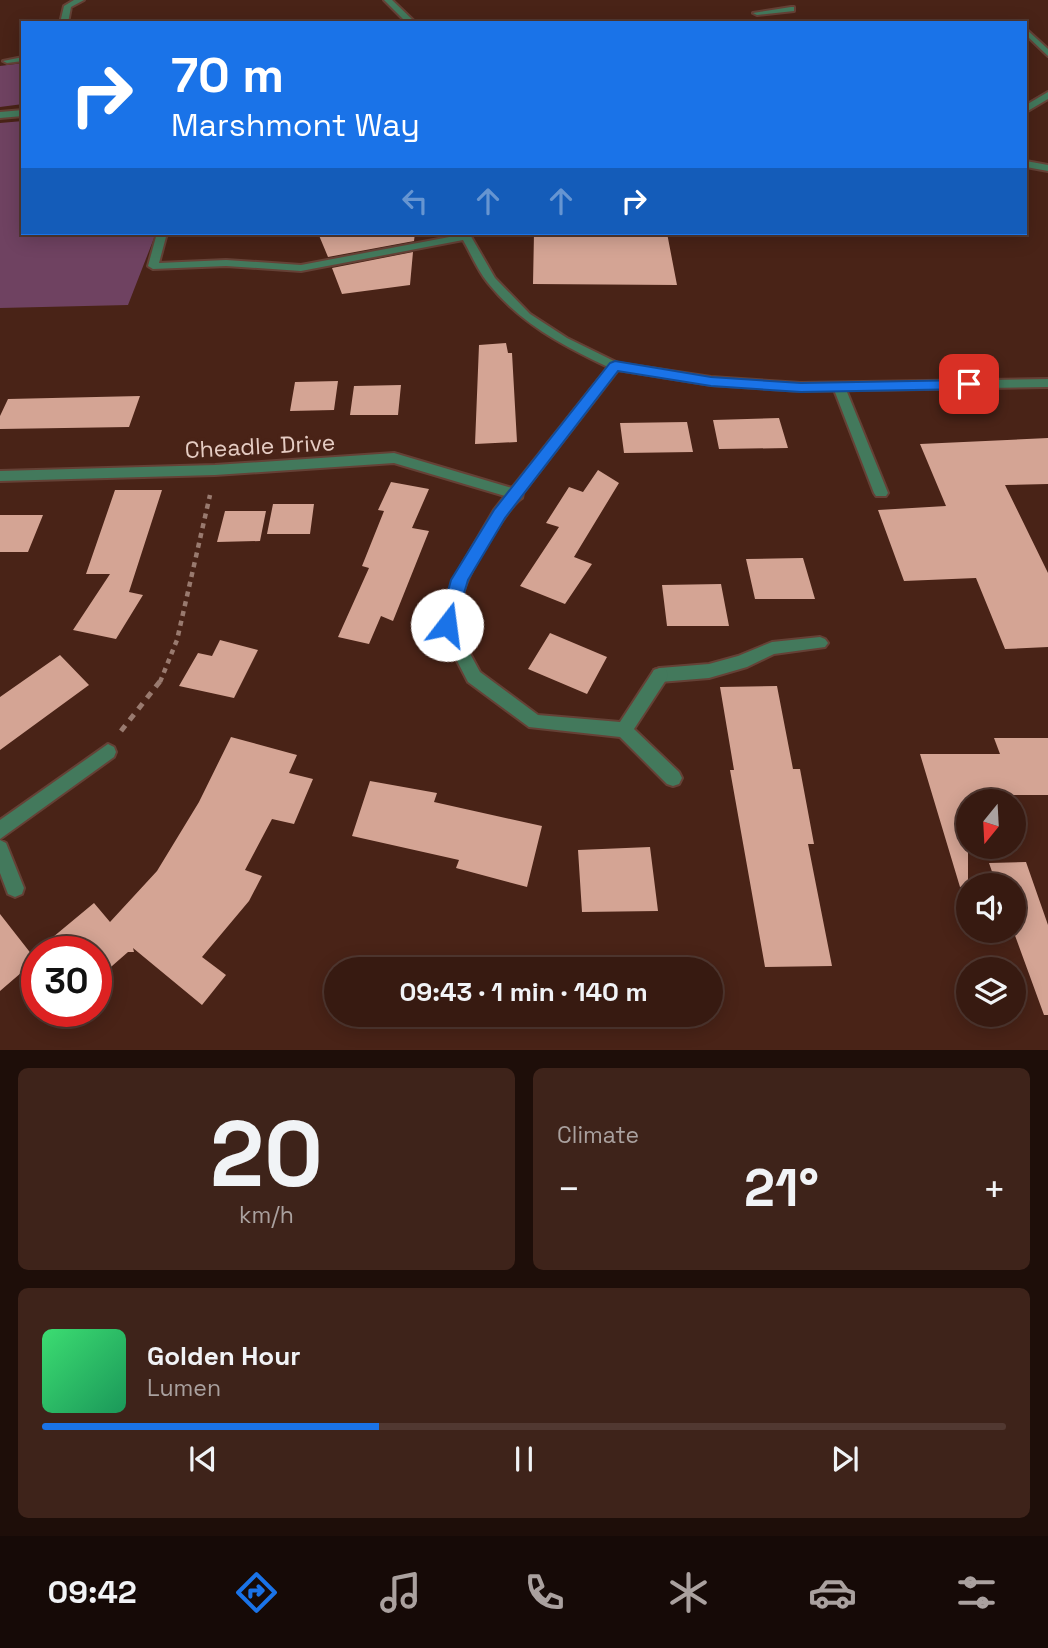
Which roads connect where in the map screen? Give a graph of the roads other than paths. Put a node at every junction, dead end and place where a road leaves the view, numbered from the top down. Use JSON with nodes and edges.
{"nodes":[{"id":1,"x":80,"y":0,"type":"edge"},
{"id":2,"x":388,"y":0,"type":"edge"},
{"id":3,"x":791,"y":9,"type":"dead end"},
{"id":4,"x":774,"y":11,"type":"junction"},
{"id":5,"x":757,"y":13,"type":"dead end"},
{"id":6,"x":64,"y":21,"type":"edge"},
{"id":7,"x":410,"y":21,"type":"edge"},
{"id":8,"x":779,"y":21,"type":"edge"},
{"id":9,"x":1028,"y":28,"type":"edge"},
{"id":10,"x":1048,"y":54,"type":"edge"},
{"id":11,"x":21,"y":59,"type":"edge"},
{"id":12,"x":7,"y":61,"type":"dead end"},
{"id":13,"x":1048,"y":95,"type":"edge"},
{"id":14,"x":1027,"y":108,"type":"edge"},
{"id":15,"x":21,"y":113,"type":"edge"},
{"id":16,"x":0,"y":115,"type":"edge"},
{"id":17,"x":1027,"y":164,"type":"edge"},
{"id":18,"x":1048,"y":168,"type":"edge"},
{"id":19,"x":161,"y":235,"type":"edge"},
{"id":20,"x":464,"y":235,"type":"edge"},
{"id":21,"x":153,"y":266,"type":"junction"},
{"id":22,"x":150,"y":279,"type":"dead end"},
{"id":23,"x":615,"y":366,"type":"junction"},
{"id":24,"x":1048,"y":383,"type":"edge"},
{"id":25,"x":839,"y":387,"type":"junction"},
{"id":26,"x":0,"y":476,"type":"edge"},
{"id":27,"x":881,"y":492,"type":"dead end"},
{"id":28,"x":517,"y":495,"type":"junction"},
{"id":29,"x":820,"y":643,"type":"dead end"},
{"id":30,"x":624,"y":730,"type":"junction"},
{"id":31,"x":108,"y":752,"type":"road end"},
{"id":32,"x":673,"y":778,"type":"dead end"},
{"id":33,"x":0,"y":831,"type":"edge"},
{"id":34,"x":0,"y":849,"type":"edge"},
{"id":35,"x":15,"y":888,"type":"dead end"}],
"edges":[{"from":1,"to":6,"type":"street"},
{"from":2,"to":7,"type":"street"},
{"from":3,"to":4,"type":"street"},
{"from":4,"to":5,"type":"street"},
{"from":4,"to":8,"type":"street"},
{"from":9,"to":10,"type":"street"},
{"from":11,"to":12,"type":"street"},
{"from":13,"to":14,"type":"street"},
{"from":15,"to":16,"type":"street"},
{"from":17,"to":18,"type":"street"},
{"from":19,"to":21,"type":"street"},
{"from":20,"to":21,"type":"street"},
{"from":20,"to":23,"type":"street"},
{"from":21,"to":22,"type":"street"},
{"from":23,"to":25,"type":"street"},
{"from":23,"to":28,"type":"street"},
{"from":24,"to":25,"type":"street"},
{"from":25,"to":27,"type":"street"},
{"from":26,"to":28,"type":"street","name":"Cheadle Drive"},
{"from":28,"to":30,"type":"street"},
{"from":29,"to":30,"type":"street"},
{"from":30,"to":32,"type":"street"},
{"from":31,"to":33,"type":"street"},
{"from":34,"to":35,"type":"street"}]}
